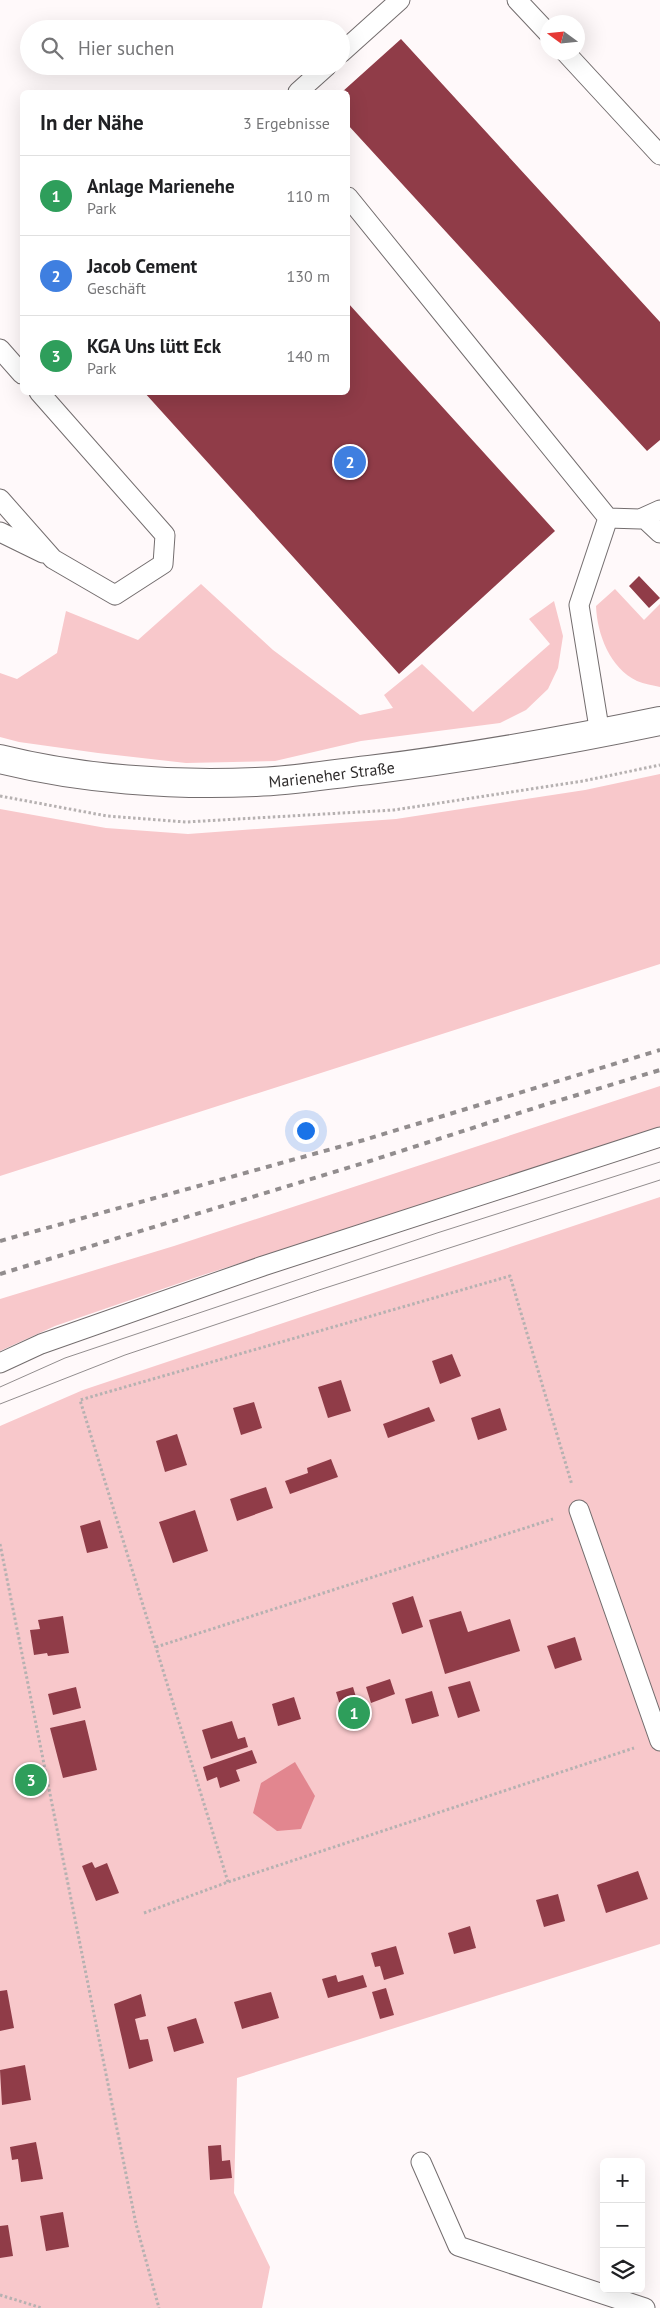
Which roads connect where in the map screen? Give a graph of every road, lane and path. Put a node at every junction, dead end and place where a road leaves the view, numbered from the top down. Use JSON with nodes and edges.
{"nodes":[{"id":1,"x":400,"y":0,"type":"edge"},
{"id":2,"x":517,"y":0,"type":"edge"},
{"id":3,"x":540,"y":24,"type":"edge"},
{"id":4,"x":350,"y":45,"type":"edge"},
{"id":5,"x":572,"y":60,"type":"edge"},
{"id":6,"x":317,"y":75,"type":"edge"},
{"id":7,"x":300,"y":90,"type":"edge"},
{"id":8,"x":660,"y":155,"type":"edge"},
{"id":9,"x":350,"y":199,"type":"edge"},
{"id":10,"x":0,"y":349,"type":"edge"},
{"id":11,"x":20,"y":372,"type":"edge"},
{"id":12,"x":41,"y":395,"type":"edge"},
{"id":13,"x":0,"y":500,"type":"edge"},
{"id":14,"x":652,"y":514,"type":"edge"},
{"id":15,"x":608,"y":518,"type":"junction"},
{"id":16,"x":0,"y":532,"type":"edge"},
{"id":17,"x":660,"y":533,"type":"edge"},
{"id":18,"x":53,"y":558,"type":"junction"},
{"id":19,"x":660,"y":721,"type":"edge"},
{"id":20,"x":600,"y":734,"type":"junction"},
{"id":21,"x":0,"y":759,"type":"edge"},
{"id":22,"x":660,"y":1137,"type":"edge"},
{"id":23,"x":0,"y":1363,"type":"edge"},
{"id":24,"x":579,"y":1510,"type":"junction"},
{"id":25,"x":0,"y":1544,"type":"edge"},
{"id":26,"x":156,"y":1647,"type":"junction"},
{"id":27,"x":659,"y":1740,"type":"edge"},
{"id":28,"x":228,"y":1882,"type":"junction"},
{"id":29,"x":144,"y":1913,"type":"dead end"},
{"id":30,"x":421,"y":2162,"type":"dead end"},
{"id":31,"x":0,"y":2295,"type":"edge"},
{"id":32,"x":42,"y":2308,"type":"edge"},
{"id":33,"x":159,"y":2308,"type":"edge"},
{"id":34,"x":645,"y":2308,"type":"edge"}],
"edges":[{"from":1,"to":4,"type":"lane"},
{"from":2,"to":3,"type":"lane"},
{"from":5,"to":8,"type":"lane"},
{"from":6,"to":7,"type":"lane"},
{"from":9,"to":15,"type":"lane"},
{"from":10,"to":11,"type":"lane"},
{"from":12,"to":18,"type":"lane"},
{"from":13,"to":18,"type":"lane"},
{"from":14,"to":15,"type":"lane"},
{"from":14,"to":17,"type":"lane"},
{"from":15,"to":20,"type":"lane"},
{"from":16,"to":18,"type":"lane"},
{"from":19,"to":20,"type":"street","name":"Marieneher Straße"},
{"from":20,"to":21,"type":"street","name":"Marieneher Straße"},
{"from":22,"to":23,"type":"lane"},
{"from":24,"to":26,"type":"path"},
{"from":24,"to":26,"type":"path"},
{"from":24,"to":27,"type":"lane"},
{"from":25,"to":33,"type":"path"},
{"from":26,"to":28,"type":"path"},
{"from":27,"to":28,"type":"path"},
{"from":28,"to":29,"type":"path"},
{"from":30,"to":34,"type":"lane"},
{"from":31,"to":32,"type":"path"}]}
